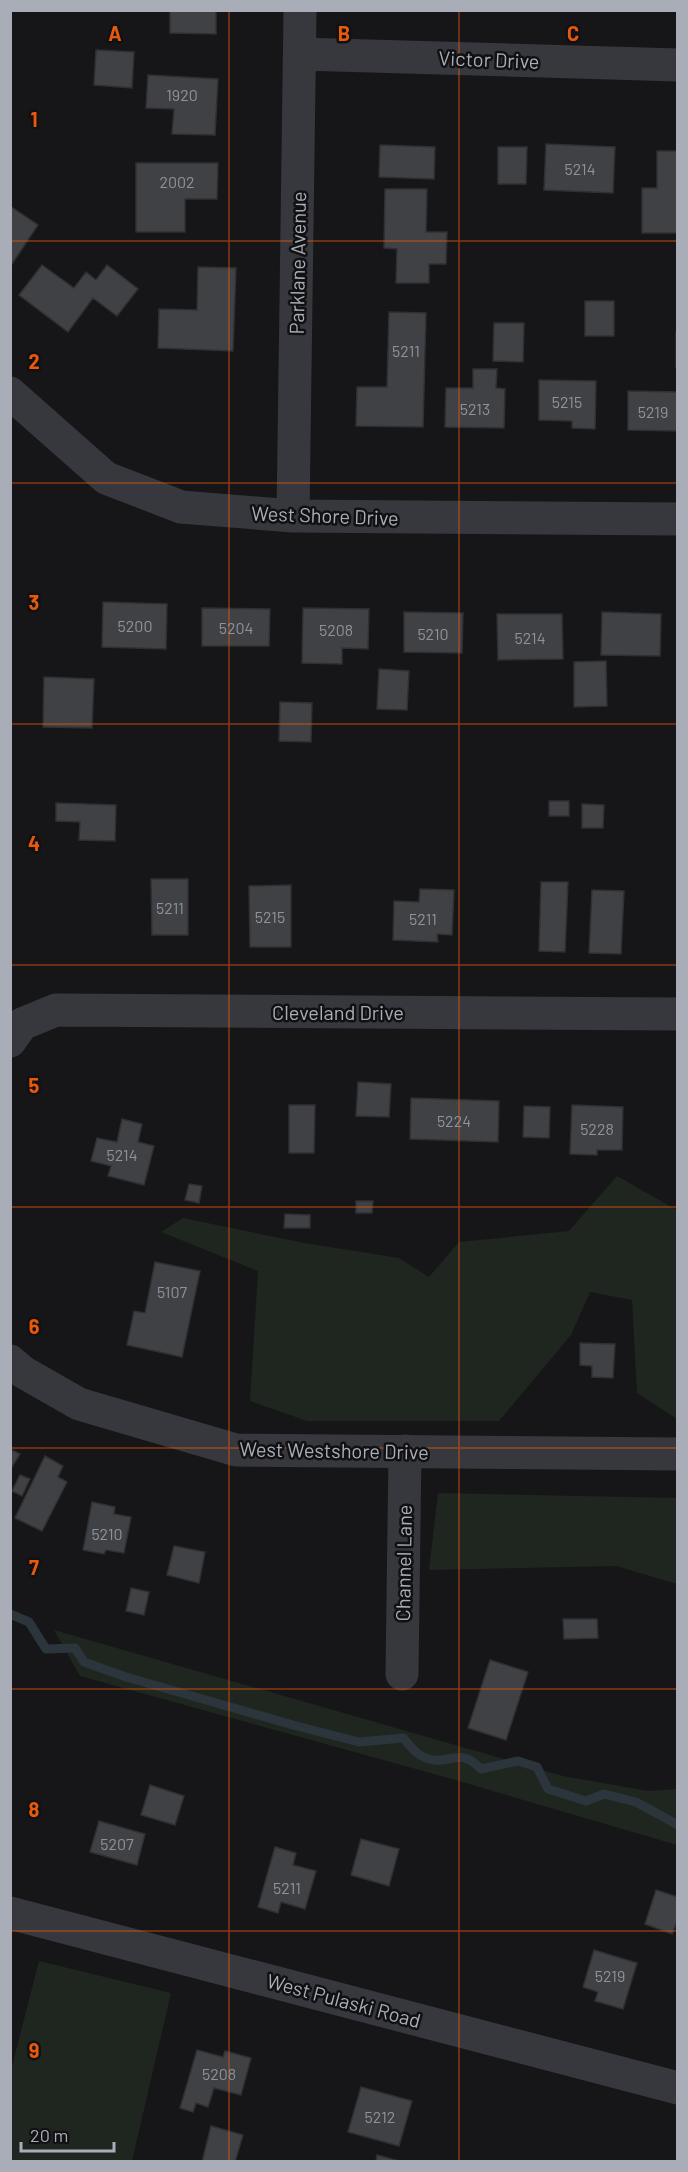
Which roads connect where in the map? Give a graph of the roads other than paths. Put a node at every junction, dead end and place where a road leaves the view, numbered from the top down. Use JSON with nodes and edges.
{"nodes":[{"id":1,"x":300,"y":10,"type":"edge"},
{"id":2,"x":300,"y":54,"type":"junction"},
{"id":3,"x":678,"y":65,"type":"edge"},
{"id":4,"x":10,"y":393,"type":"edge"},
{"id":5,"x":293,"y":516,"type":"junction"},
{"id":6,"x":678,"y":519,"type":"edge"},
{"id":7,"x":678,"y":1014,"type":"edge"},
{"id":8,"x":10,"y":1041,"type":"edge"},
{"id":9,"x":10,"y":1361,"type":"edge"},
{"id":10,"x":405,"y":1451,"type":"junction"},
{"id":11,"x":678,"y":1454,"type":"edge"},
{"id":12,"x":402,"y":1674,"type":"dead end"},
{"id":13,"x":10,"y":1913,"type":"edge"},
{"id":14,"x":678,"y":2088,"type":"edge"}],
"edges":[{"from":1,"to":2,"type":"street","name":"Parklane Avenue"},
{"from":2,"to":3,"type":"street","name":"Victor Drive"},
{"from":2,"to":5,"type":"street","name":"Parklane Avenue"},
{"from":4,"to":5,"type":"street","name":"West Shore Drive"},
{"from":5,"to":6,"type":"street","name":"West Shore Drive"},
{"from":7,"to":8,"type":"street","name":"Cleveland Drive"},
{"from":9,"to":10,"type":"street","name":"West Westshore Drive"},
{"from":10,"to":11,"type":"street","name":"West Westshore Drive"},
{"from":10,"to":12,"type":"street","name":"Channel Lane"},
{"from":13,"to":14,"type":"street","name":"West Pulaski Road"}]}
